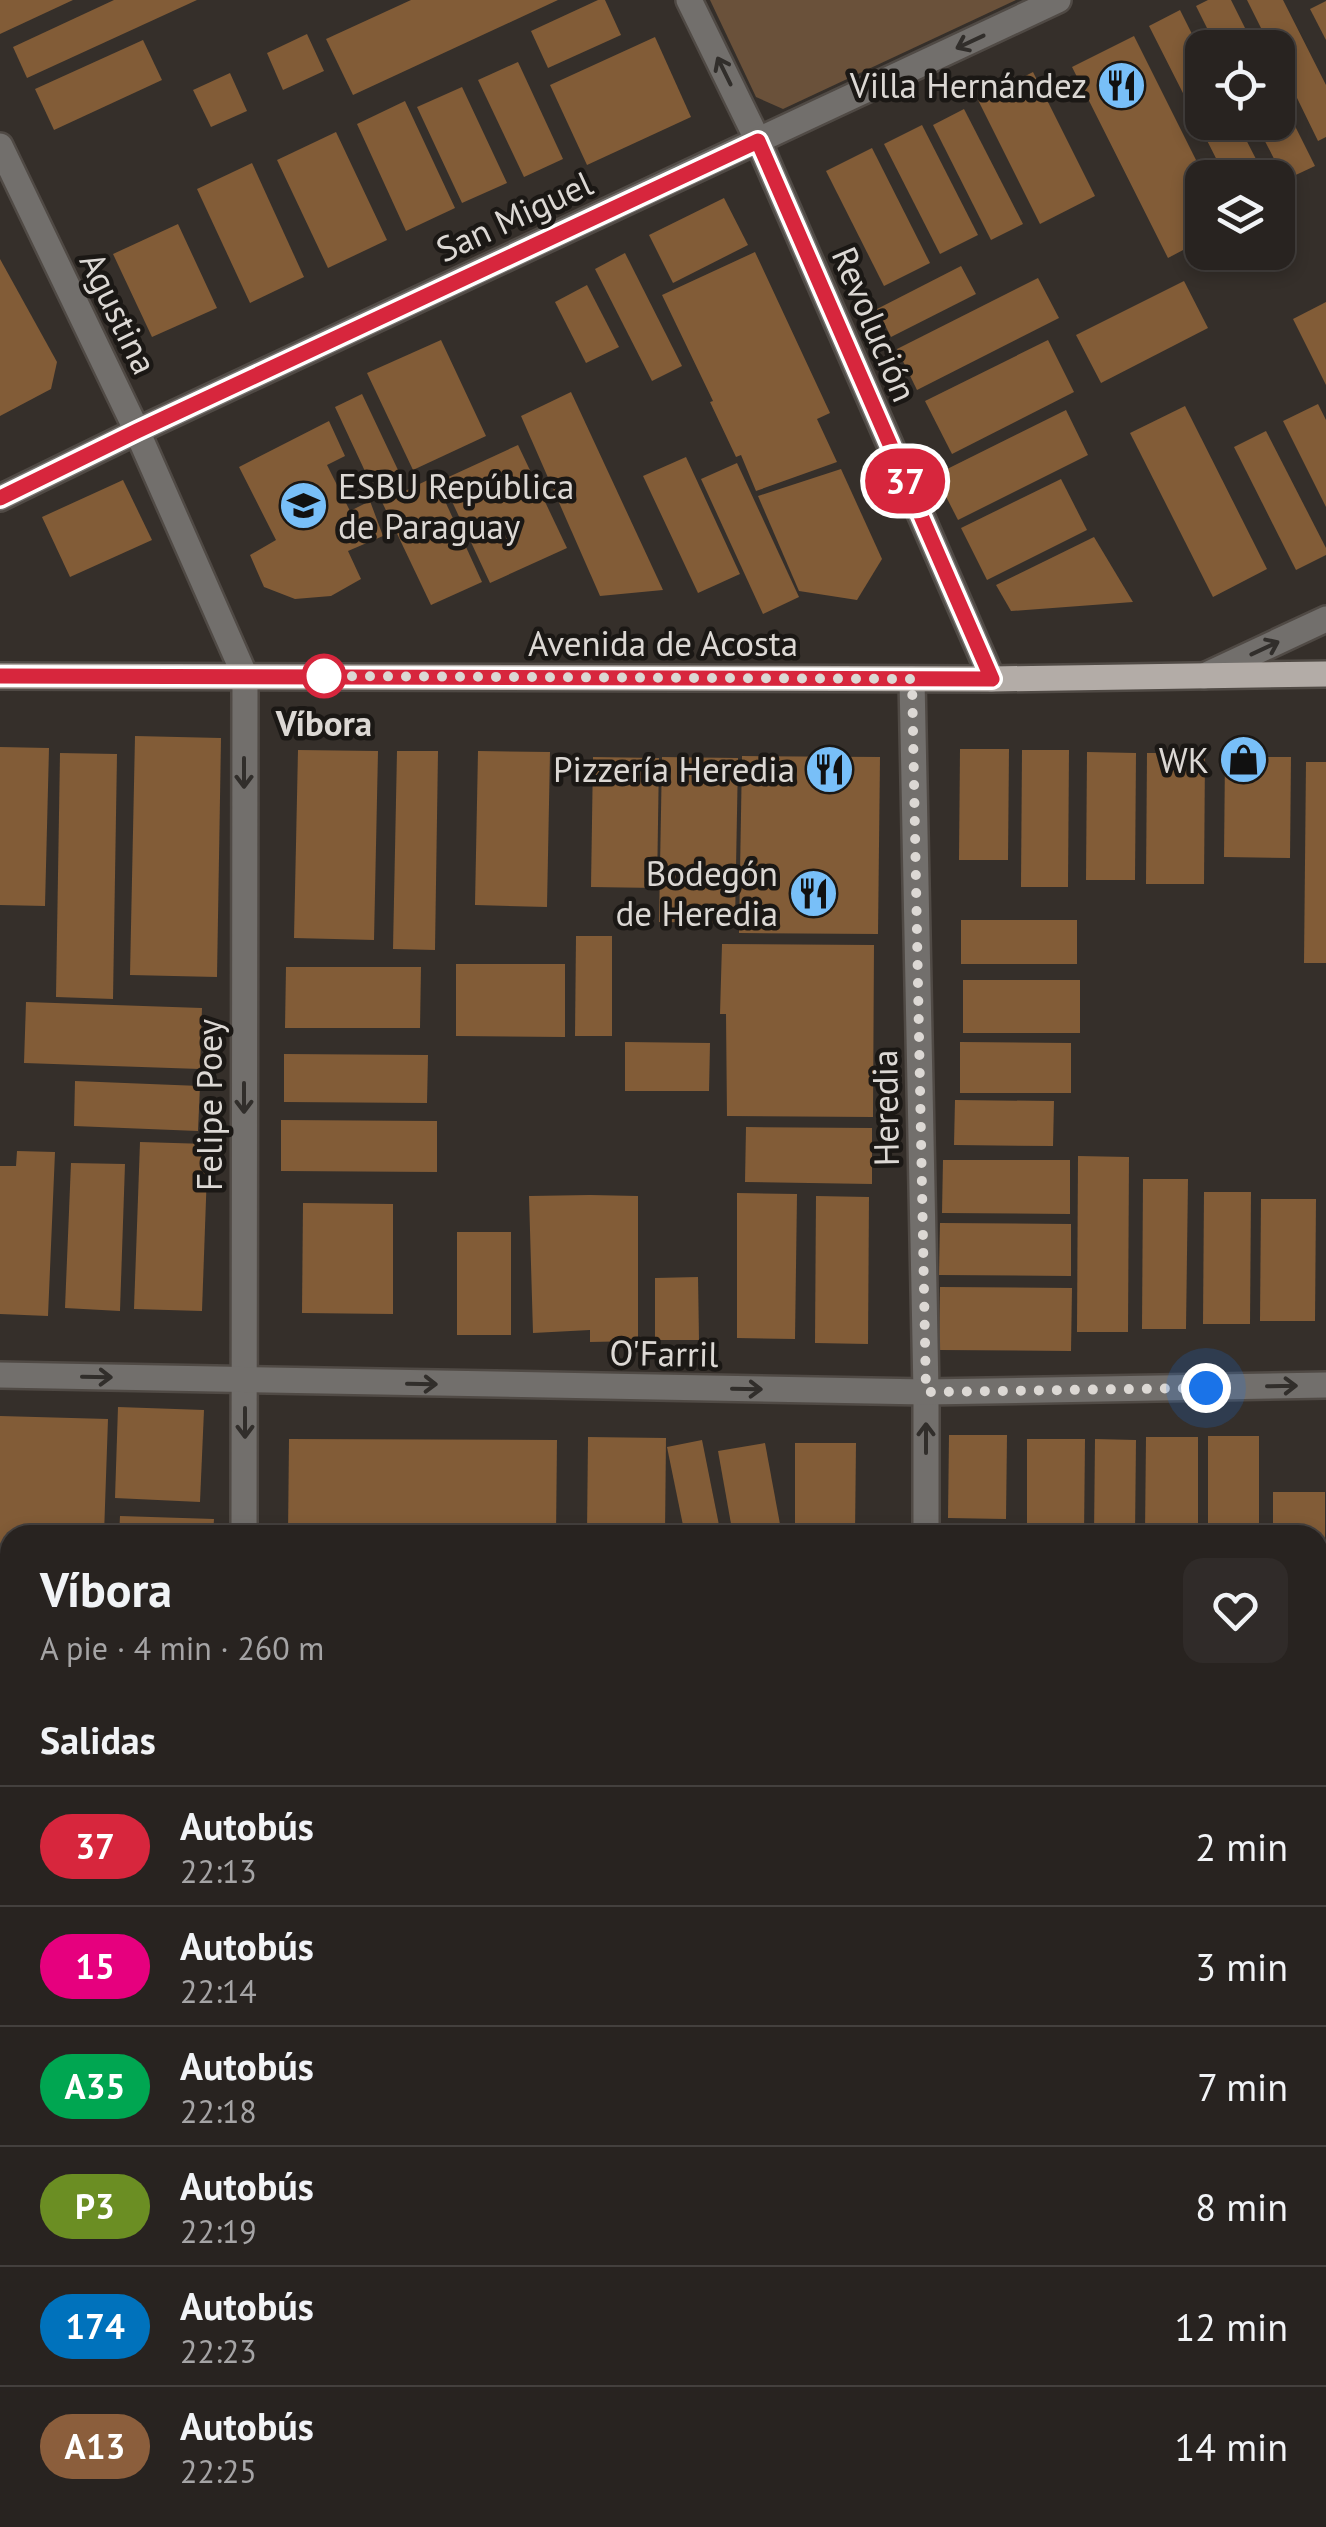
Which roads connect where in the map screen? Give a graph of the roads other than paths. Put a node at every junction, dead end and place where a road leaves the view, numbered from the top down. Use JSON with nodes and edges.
{"nodes":[{"id":1,"x":690,"y":0,"type":"edge"},
{"id":2,"x":1058,"y":0,"type":"edge"},
{"id":3,"x":758,"y":141,"type":"junction"},
{"id":4,"x":0,"y":146,"type":"edge"},
{"id":5,"x":137,"y":431,"type":"junction"},
{"id":6,"x":0,"y":498,"type":"edge"},
{"id":7,"x":1326,"y":619,"type":"edge"},
{"id":8,"x":1326,"y":674,"type":"edge"},
{"id":9,"x":0,"y":676,"type":"edge"},
{"id":10,"x":245,"y":676,"type":"junction"},
{"id":11,"x":1204,"y":676,"type":"junction"},
{"id":12,"x":912,"y":679,"type":"junction"},
{"id":13,"x":992,"y":679,"type":"junction"},
{"id":14,"x":0,"y":1375,"type":"edge"},
{"id":15,"x":245,"y":1380,"type":"junction"},
{"id":16,"x":1326,"y":1386,"type":"edge"},
{"id":17,"x":926,"y":1392,"type":"junction"},
{"id":18,"x":244,"y":1525,"type":"edge"},
{"id":19,"x":926,"y":1525,"type":"edge"}],
"edges":[{"from":3,"to":1,"type":"street","name":"Revolución","one_way":true},
{"from":2,"to":3,"type":"street","name":"San Miguel","one_way":true},
{"from":3,"to":5,"type":"street","name":"San Miguel"},
{"from":3,"to":13,"type":"street","name":"Revolución"},
{"from":4,"to":5,"type":"street","name":"Agustina"},
{"from":5,"to":6,"type":"street","name":"San Miguel"},
{"from":5,"to":10,"type":"street","name":"Agustina"},
{"from":11,"to":7,"type":"street","one_way":true},
{"from":8,"to":11,"type":"main road","name":"Avenida de Acosta"},
{"from":9,"to":10,"type":"main road","name":"Avenida de Acosta"},
{"from":10,"to":12,"type":"main road","name":"Avenida de Acosta"},
{"from":10,"to":15,"type":"street","name":"Felipe Poey","one_way":true},
{"from":11,"to":13,"type":"main road","name":"Avenida de Acosta"},
{"from":12,"to":13,"type":"main road","name":"Avenida de Acosta"},
{"from":12,"to":17,"type":"street","name":"Heredia"},
{"from":14,"to":15,"type":"street","name":"O'Farril","one_way":true},
{"from":15,"to":17,"type":"street","name":"O'Farril","one_way":true},
{"from":15,"to":18,"type":"street","name":"Felipe Poey","one_way":true},
{"from":17,"to":16,"type":"street","name":"O'Farril","one_way":true},
{"from":19,"to":17,"type":"street","name":"Heredia","one_way":true}]}
